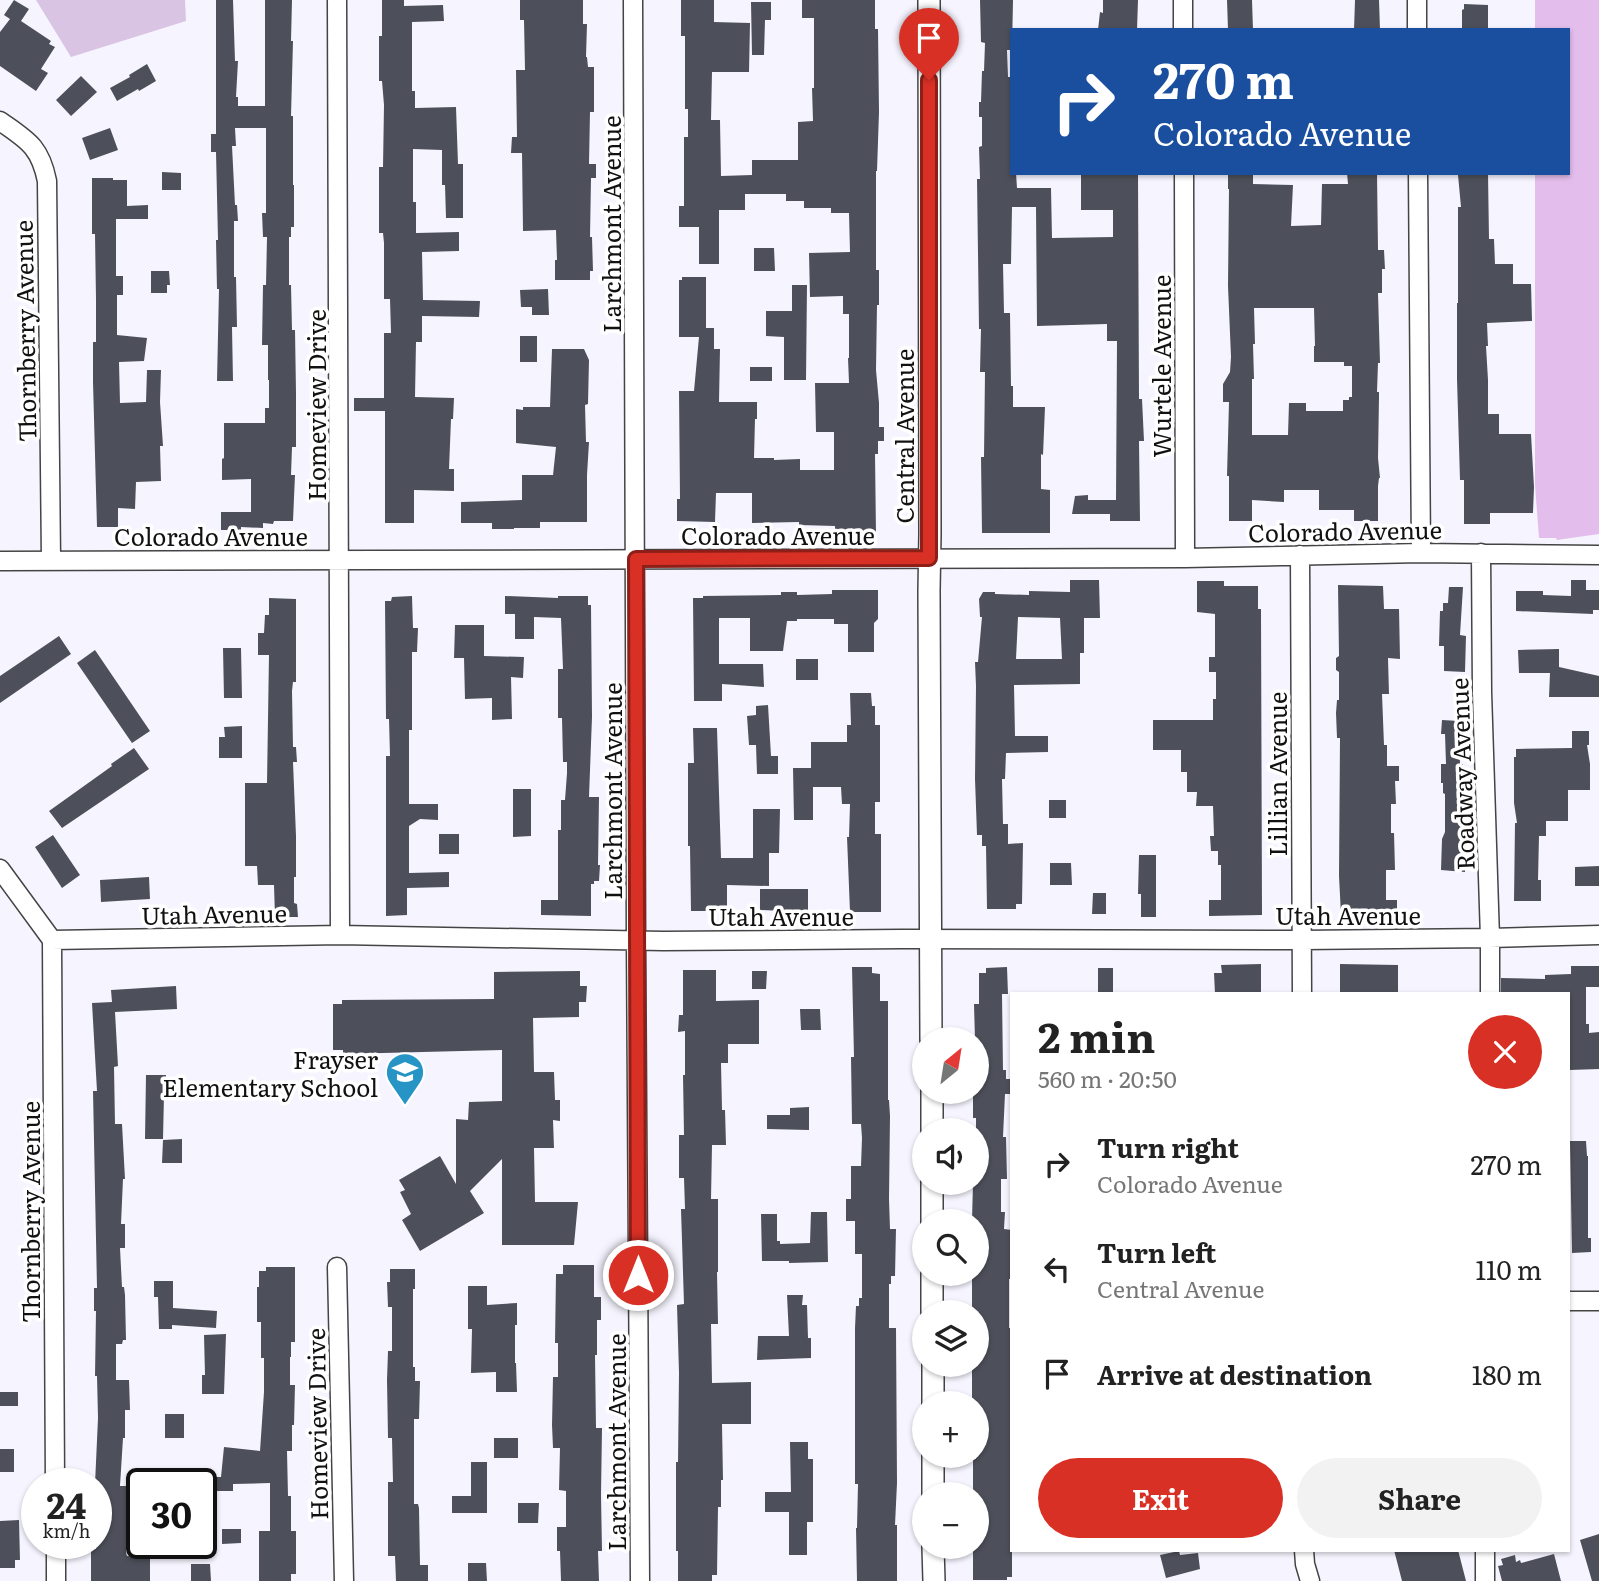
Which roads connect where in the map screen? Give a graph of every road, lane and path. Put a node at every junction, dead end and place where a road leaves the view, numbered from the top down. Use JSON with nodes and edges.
{"nodes":[{"id":1,"x":337,"y":0,"type":"edge"},
{"id":2,"x":633,"y":0,"type":"edge"},
{"id":3,"x":929,"y":0,"type":"edge"},
{"id":4,"x":1183,"y":0,"type":"edge"},
{"id":5,"x":1417,"y":0,"type":"edge"},
{"id":6,"x":1183,"y":28,"type":"edge"},
{"id":7,"x":1417,"y":28,"type":"edge"},
{"id":8,"x":0,"y":121,"type":"edge"},
{"id":9,"x":1184,"y":175,"type":"edge"},
{"id":10,"x":1418,"y":175,"type":"edge"},
{"id":11,"x":1421,"y":553,"type":"junction"},
{"id":12,"x":1481,"y":553,"type":"junction"},
{"id":13,"x":1300,"y":555,"type":"junction"},
{"id":14,"x":1599,"y":555,"type":"edge"},
{"id":15,"x":929,"y":558,"type":"junction"},
{"id":16,"x":1185,"y":558,"type":"junction"},
{"id":17,"x":340,"y":559,"type":"junction"},
{"id":18,"x":636,"y":559,"type":"junction"},
{"id":19,"x":51,"y":560,"type":"junction"},
{"id":20,"x":0,"y":561,"type":"edge"},
{"id":21,"x":0,"y":869,"type":"edge"},
{"id":22,"x":340,"y":935,"type":"junction"},
{"id":23,"x":1599,"y":935,"type":"edge"},
{"id":24,"x":1490,"y":938,"type":"junction"},
{"id":25,"x":930,"y":939,"type":"junction"},
{"id":26,"x":52,"y":940,"type":"junction"},
{"id":27,"x":636,"y":940,"type":"junction"},
{"id":28,"x":1302,"y":940,"type":"junction"},
{"id":29,"x":1302,"y":992,"type":"edge"},
{"id":30,"x":1490,"y":992,"type":"edge"},
{"id":31,"x":931,"y":1027,"type":"edge"},
{"id":32,"x":337,"y":1267,"type":"dead end"},
{"id":33,"x":1570,"y":1301,"type":"edge"},
{"id":34,"x":1599,"y":1301,"type":"edge"},
{"id":35,"x":55,"y":1468,"type":"edge"},
{"id":36,"x":1304,"y":1552,"type":"edge"},
{"id":37,"x":1485,"y":1552,"type":"edge"},
{"id":38,"x":56,"y":1559,"type":"edge"},
{"id":39,"x":933,"y":1559,"type":"edge"},
{"id":40,"x":56,"y":1581,"type":"edge"},
{"id":41,"x":344,"y":1581,"type":"edge"},
{"id":42,"x":640,"y":1581,"type":"edge"},
{"id":43,"x":934,"y":1581,"type":"edge"},
{"id":44,"x":1310,"y":1581,"type":"edge"},
{"id":45,"x":1485,"y":1581,"type":"edge"}],
"edges":[{"from":1,"to":17,"type":"street","name":"Homeview Drive"},
{"from":2,"to":18,"type":"street","name":"Larchmont Avenue"},
{"from":3,"to":15,"type":"street","name":"Central Avenue"},
{"from":4,"to":6,"type":"street"},
{"from":5,"to":7,"type":"street"},
{"from":8,"to":19,"type":"street","name":"Thornberry Avenue"},
{"from":9,"to":16,"type":"street","name":"Wurtele Avenue"},
{"from":10,"to":11,"type":"street"},
{"from":11,"to":12,"type":"street","name":"Colorado Avenue"},
{"from":11,"to":13,"type":"street","name":"Colorado Avenue"},
{"from":12,"to":14,"type":"street","name":"Colorado Avenue"},
{"from":12,"to":24,"type":"street","name":"Roadway Avenue"},
{"from":13,"to":16,"type":"street","name":"Colorado Avenue"},
{"from":13,"to":28,"type":"street","name":"Lillian Avenue"},
{"from":15,"to":16,"type":"street","name":"Colorado Avenue"},
{"from":15,"to":18,"type":"street","name":"Colorado Avenue"},
{"from":15,"to":25,"type":"street","name":"Central Avenue"},
{"from":17,"to":18,"type":"street","name":"Colorado Avenue"},
{"from":17,"to":19,"type":"street","name":"Colorado Avenue"},
{"from":17,"to":22,"type":"street","name":"Homeview Drive"},
{"from":18,"to":27,"type":"street","name":"Larchmont Avenue"},
{"from":19,"to":20,"type":"street","name":"Colorado Avenue"},
{"from":21,"to":26,"type":"street"},
{"from":22,"to":26,"type":"street","name":"Utah Avenue"},
{"from":22,"to":27,"type":"street","name":"Utah Avenue"},
{"from":23,"to":24,"type":"street","name":"Utah Avenue"},
{"from":24,"to":28,"type":"street","name":"Utah Avenue"},
{"from":24,"to":30,"type":"street","name":"Roadway Avenue"},
{"from":25,"to":27,"type":"street","name":"Utah Avenue"},
{"from":25,"to":28,"type":"street","name":"Utah Avenue"},
{"from":25,"to":31,"type":"street","name":"Central Avenue"},
{"from":26,"to":35,"type":"street","name":"Thornberry Avenue"},
{"from":27,"to":42,"type":"street","name":"Larchmont Avenue"},
{"from":28,"to":29,"type":"street","name":"Lillian Avenue"},
{"from":32,"to":41,"type":"street","name":"Homeview Drive"},
{"from":33,"to":34,"type":"street"},
{"from":36,"to":44,"type":"street"},
{"from":37,"to":45,"type":"street"},
{"from":38,"to":40,"type":"street"},
{"from":39,"to":43,"type":"street"}]}
